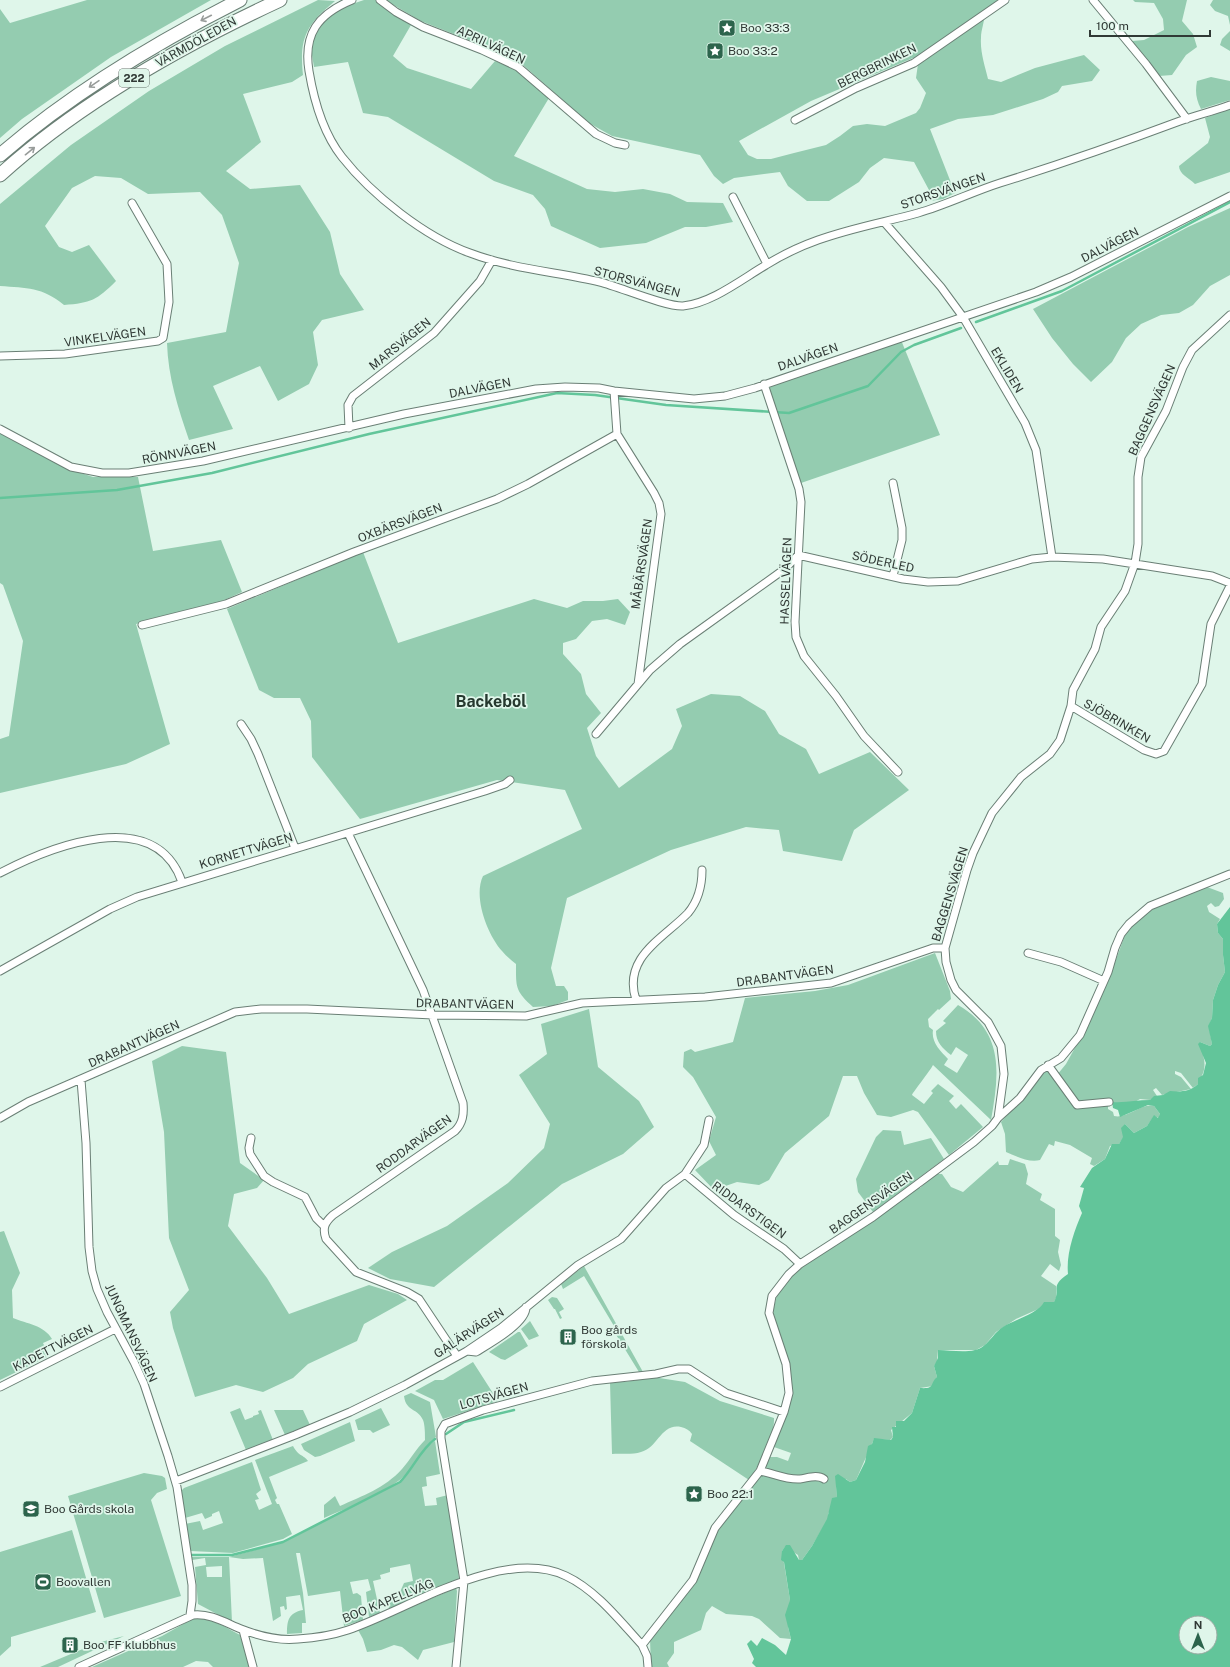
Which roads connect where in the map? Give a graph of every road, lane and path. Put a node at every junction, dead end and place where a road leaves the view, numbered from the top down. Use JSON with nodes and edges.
{"nodes":[{"id":1,"x":240,"y":0,"type":"edge"},
{"id":2,"x":280,"y":0,"type":"edge"},
{"id":3,"x":352,"y":0,"type":"edge"},
{"id":4,"x":380,"y":0,"type":"edge"},
{"id":5,"x":1005,"y":0,"type":"edge"},
{"id":6,"x":1093,"y":0,"type":"edge"},
{"id":7,"x":1230,"y":105,"type":"edge"},
{"id":8,"x":1187,"y":118,"type":"junction"},
{"id":9,"x":795,"y":120,"type":"dead end"},
{"id":10,"x":625,"y":144,"type":"dead end"},
{"id":11,"x":0,"y":155,"type":"edge"},
{"id":12,"x":0,"y":176,"type":"edge"},
{"id":13,"x":1230,"y":196,"type":"edge"},
{"id":14,"x":733,"y":197,"type":"dead end"},
{"id":15,"x":132,"y":203,"type":"dead end"},
{"id":16,"x":884,"y":222,"type":"junction"},
{"id":17,"x":492,"y":260,"type":"junction"},
{"id":18,"x":767,"y":264,"type":"junction"},
{"id":19,"x":1230,"y":315,"type":"edge"},
{"id":20,"x":963,"y":317,"type":"junction"},
{"id":21,"x":0,"y":356,"type":"edge"},
{"id":22,"x":764,"y":384,"type":"junction"},
{"id":23,"x":614,"y":392,"type":"junction"},
{"id":24,"x":368,"y":424,"type":"joint"},
{"id":25,"x":349,"y":428,"type":"junction"},
{"id":26,"x":0,"y":430,"type":"edge"},
{"id":27,"x":617,"y":434,"type":"junction"},
{"id":28,"x":893,"y":483,"type":"dead end"},
{"id":29,"x":798,"y":555,"type":"junction"},
{"id":30,"x":1052,"y":557,"type":"junction"},
{"id":31,"x":1135,"y":563,"type":"junction"},
{"id":32,"x":893,"y":576,"type":"junction"},
{"id":33,"x":1230,"y":583,"type":"edge"},
{"id":34,"x":1230,"y":586,"type":"edge"},
{"id":35,"x":142,"y":625,"type":"dead end"},
{"id":36,"x":638,"y":684,"type":"junction"},
{"id":37,"x":1071,"y":706,"type":"junction"},
{"id":38,"x":241,"y":724,"type":"dead end"},
{"id":39,"x":596,"y":734,"type":"dead end"},
{"id":40,"x":898,"y":772,"type":"dead end"},
{"id":41,"x":510,"y":780,"type":"dead end"},
{"id":42,"x":348,"y":833,"type":"junction"},
{"id":43,"x":295,"y":848,"type":"junction"},
{"id":44,"x":702,"y":870,"type":"dead end"},
{"id":45,"x":0,"y":873,"type":"edge"},
{"id":46,"x":1230,"y":874,"type":"edge"},
{"id":47,"x":182,"y":882,"type":"junction"},
{"id":48,"x":945,"y":948,"type":"junction"},
{"id":49,"x":1028,"y":953,"type":"dead end"},
{"id":50,"x":0,"y":971,"type":"edge"},
{"id":51,"x":1104,"y":981,"type":"junction"},
{"id":52,"x":636,"y":1000,"type":"junction"},
{"id":53,"x":433,"y":1015,"type":"junction"},
{"id":54,"x":1048,"y":1065,"type":"junction"},
{"id":55,"x":81,"y":1080,"type":"junction"},
{"id":56,"x":1109,"y":1102,"type":"dead end"},
{"id":57,"x":0,"y":1118,"type":"edge"},
{"id":58,"x":998,"y":1118,"type":"junction"},
{"id":59,"x":709,"y":1120,"type":"dead end"},
{"id":60,"x":251,"y":1138,"type":"dead end"},
{"id":61,"x":685,"y":1174,"type":"junction"},
{"id":62,"x":324,"y":1226,"type":"junction"},
{"id":63,"x":800,"y":1264,"type":"junction"},
{"id":64,"x":115,"y":1329,"type":"junction"},
{"id":65,"x":457,"y":1356,"type":"junction"},
{"id":66,"x":0,"y":1387,"type":"edge"},
{"id":67,"x":784,"y":1412,"type":"junction"},
{"id":68,"x":760,"y":1471,"type":"junction"},
{"id":69,"x":824,"y":1479,"type":"dead end"},
{"id":70,"x":176,"y":1481,"type":"junction"},
{"id":71,"x":464,"y":1581,"type":"junction"},
{"id":72,"x":190,"y":1615,"type":"junction"},
{"id":73,"x":243,"y":1630,"type":"junction"},
{"id":74,"x":642,"y":1645,"type":"junction"},
{"id":75,"x":79,"y":1667,"type":"edge"},
{"id":76,"x":253,"y":1667,"type":"edge"},
{"id":77,"x":456,"y":1667,"type":"edge"},
{"id":78,"x":648,"y":1667,"type":"edge"}],
"edges":[{"from":1,"to":11,"type":"highway","name":"VÄRMDÖLEDEN","number":"222","one_way":true},
{"from":12,"to":2,"type":"highway","name":"VÄRMDÖLEDEN","number":"222","one_way":true},
{"from":3,"to":17,"type":"street","name":"STORSVÄNGEN"},
{"from":4,"to":10,"type":"street","name":"APRILVÄGEN"},
{"from":5,"to":9,"type":"street","name":"BERGBRINKEN"},
{"from":6,"to":8,"type":"street"},
{"from":7,"to":8,"type":"street","name":"STORSVÄNGEN"},
{"from":8,"to":16,"type":"street","name":"STORSVÄNGEN"},
{"from":13,"to":20,"type":"street","name":"DALVÄGEN"},
{"from":14,"to":18,"type":"street"},
{"from":15,"to":21,"type":"street","name":"VINKELVÄGEN"},
{"from":16,"to":18,"type":"street","name":"STORSVÄNGEN"},
{"from":16,"to":20,"type":"street","name":"EKLIDEN"},
{"from":17,"to":18,"type":"street","name":"STORSVÄNGEN"},
{"from":17,"to":25,"type":"street","name":"MARSVÄGEN"},
{"from":19,"to":31,"type":"street","name":"BAGGENSVÄGEN"},
{"from":20,"to":22,"type":"street","name":"DALVÄGEN"},
{"from":20,"to":30,"type":"street","name":"EKLIDEN"},
{"from":22,"to":23,"type":"street","name":"DALVÄGEN"},
{"from":22,"to":29,"type":"street","name":"HASSELVÄGEN"},
{"from":23,"to":24,"type":"street","name":"DALVÄGEN"},
{"from":23,"to":27,"type":"street"},
{"from":24,"to":25,"type":"street","name":"RÖNNVÄGEN"},
{"from":25,"to":26,"type":"street","name":"RÖNNVÄGEN"},
{"from":27,"to":35,"type":"street","name":"OXBÄRSVÄGEN"},
{"from":27,"to":36,"type":"street","name":"MÅBÄRSVÄGEN"},
{"from":28,"to":32,"type":"street"},
{"from":29,"to":32,"type":"street","name":"SÖDERLED"},
{"from":29,"to":36,"type":"street"},
{"from":29,"to":40,"type":"street","name":"HASSELVÄGEN"},
{"from":30,"to":31,"type":"street","name":"SÖDERLED"},
{"from":30,"to":32,"type":"street","name":"SÖDERLED"},
{"from":31,"to":33,"type":"street","name":"SÖDERLED"},
{"from":31,"to":37,"type":"street","name":"BAGGENSVÄGEN"},
{"from":34,"to":37,"type":"street","name":"SJÖBRINKEN"},
{"from":36,"to":39,"type":"street"},
{"from":37,"to":48,"type":"street","name":"BAGGENSVÄGEN"},
{"from":38,"to":43,"type":"street"},
{"from":41,"to":42,"type":"street","name":"KORNETTVÄGEN"},
{"from":42,"to":43,"type":"street","name":"KORNETTVÄGEN"},
{"from":42,"to":53,"type":"street","name":"RODDARVÄGEN"},
{"from":43,"to":47,"type":"street","name":"KORNETTVÄGEN"},
{"from":44,"to":52,"type":"street"},
{"from":45,"to":47,"type":"street"},
{"from":46,"to":51,"type":"street"},
{"from":47,"to":50,"type":"street","name":"KORNETTVÄGEN"},
{"from":48,"to":52,"type":"street","name":"DRABANTVÄGEN"},
{"from":48,"to":58,"type":"street","name":"BAGGENSVÄGEN"},
{"from":49,"to":51,"type":"street"},
{"from":51,"to":54,"type":"street"},
{"from":52,"to":53,"type":"street","name":"DRABANTVÄGEN"},
{"from":53,"to":55,"type":"street","name":"DRABANTVÄGEN"},
{"from":53,"to":62,"type":"street","name":"RODDARVÄGEN"},
{"from":54,"to":56,"type":"street"},
{"from":54,"to":58,"type":"street"},
{"from":55,"to":57,"type":"street","name":"DRABANTVÄGEN"},
{"from":55,"to":64,"type":"street","name":"JUNGMANSVÄGEN"},
{"from":58,"to":63,"type":"street","name":"BAGGENSVÄGEN"},
{"from":59,"to":61,"type":"street","name":"GALÄRVÄGEN"},
{"from":60,"to":62,"type":"street"},
{"from":61,"to":63,"type":"street","name":"RIDDARSTIGEN"},
{"from":61,"to":65,"type":"street","name":"GALÄRVÄGEN"},
{"from":62,"to":65,"type":"street"},
{"from":63,"to":67,"type":"street","name":"BAGGENSVÄGEN"},
{"from":64,"to":66,"type":"street","name":"KADETTVÄGEN"},
{"from":64,"to":70,"type":"street","name":"JUNGMANSVÄGEN"},
{"from":65,"to":70,"type":"street","name":"GALÄRVÄGEN"},
{"from":67,"to":68,"type":"street","name":"BAGGENSVÄGEN"},
{"from":67,"to":71,"type":"street","name":"LOTSVÄGEN"},
{"from":68,"to":69,"type":"street"},
{"from":68,"to":74,"type":"street","name":"BAGGENSVÄGEN"},
{"from":70,"to":72,"type":"street","name":"JUNGMANSVÄGEN"},
{"from":71,"to":73,"type":"street","name":"BOO KAPELLVÄG"},
{"from":71,"to":74,"type":"street","name":"BOO KAPELLVÄG"},
{"from":71,"to":77,"type":"street","name":"LOTSVÄGEN"},
{"from":72,"to":73,"type":"street","name":"BOO KAPELLVÄG"},
{"from":72,"to":75,"type":"street","name":"BOO KAPELLVÄG"},
{"from":73,"to":76,"type":"street"},
{"from":74,"to":78,"type":"street"}]}
